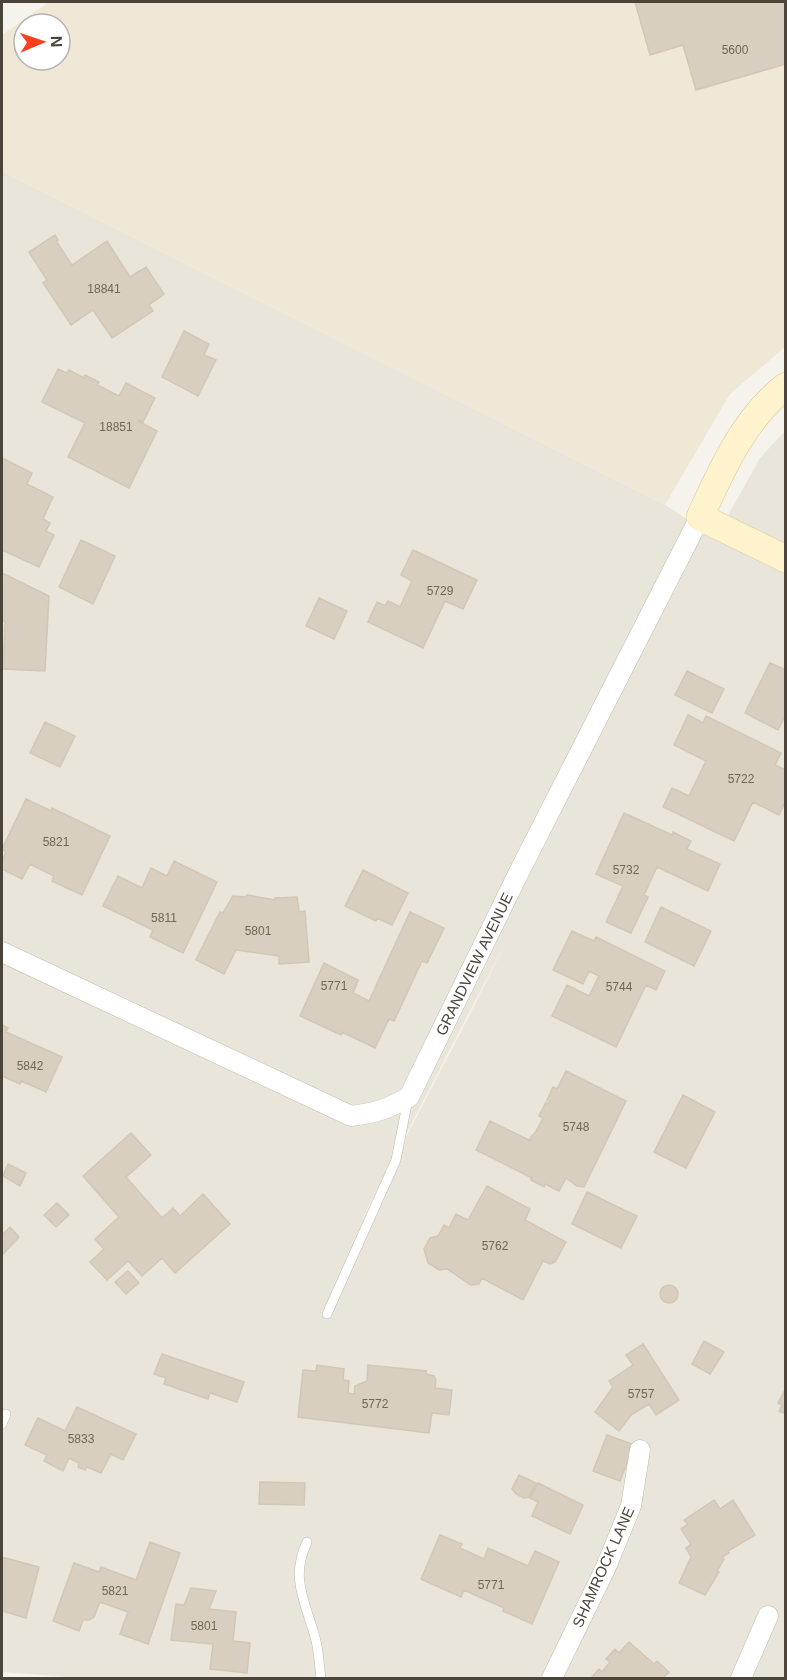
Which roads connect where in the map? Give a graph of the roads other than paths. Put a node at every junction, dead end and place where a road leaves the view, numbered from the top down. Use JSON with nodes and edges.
{"nodes":[{"id":1,"x":786,"y":386,"type":"edge"},
{"id":2,"x":700,"y":517,"type":"junction"},
{"id":3,"x":786,"y":559,"type":"edge"},
{"id":4,"x":2,"y":952,"type":"edge"},
{"id":5,"x":409,"y":1097,"type":"junction"},
{"id":6,"x":327,"y":1314,"type":"dead end"},
{"id":7,"x":6,"y":1414,"type":"dead end"},
{"id":8,"x":2,"y":1424,"type":"edge"},
{"id":9,"x":640,"y":1450,"type":"dead end"},
{"id":10,"x":307,"y":1542,"type":"dead end"},
{"id":11,"x":768,"y":1616,"type":"dead end"},
{"id":12,"x":321,"y":1678,"type":"edge"},
{"id":13,"x":552,"y":1678,"type":"edge"},
{"id":14,"x":741,"y":1678,"type":"edge"}],
"edges":[{"from":1,"to":2,"type":"street"},
{"from":2,"to":3,"type":"street"},
{"from":2,"to":5,"type":"street","name":"GRANDVIEW AVENUE"},
{"from":4,"to":5,"type":"street"},
{"from":5,"to":6,"type":"lane"},
{"from":7,"to":8,"type":"lane"},
{"from":9,"to":13,"type":"street","name":"SHAMROCK LANE"},
{"from":10,"to":12,"type":"lane"},
{"from":11,"to":14,"type":"street"}]}
